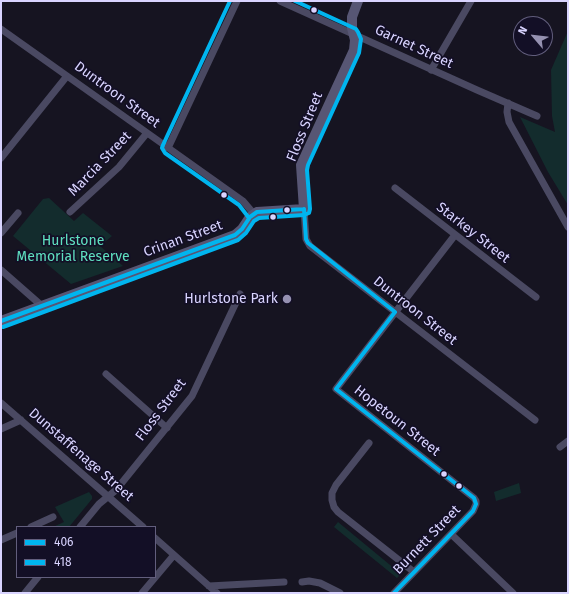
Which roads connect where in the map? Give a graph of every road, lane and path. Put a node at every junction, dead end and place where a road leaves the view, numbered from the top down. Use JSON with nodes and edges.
{"nodes":[{"id":1,"x":237,"y":1,"type":"edge"},
{"id":2,"x":280,"y":1,"type":"edge"},
{"id":3,"x":358,"y":1,"type":"edge"},
{"id":4,"x":471,"y":1,"type":"edge"},
{"id":5,"x":1,"y":29,"type":"edge"},
{"id":6,"x":353,"y":34,"type":"junction"},
{"id":7,"x":431,"y":70,"type":"junction"},
{"id":8,"x":67,"y":76,"type":"junction"},
{"id":9,"x":508,"y":103,"type":"junction"},
{"id":10,"x":537,"y":116,"type":"dead end"},
{"id":11,"x":147,"y":133,"type":"junction"},
{"id":12,"x":168,"y":148,"type":"junction"},
{"id":13,"x":3,"y":156,"type":"edge"},
{"id":14,"x":395,"y":188,"type":"dead end"},
{"id":15,"x":304,"y":209,"type":"junction"},
{"id":16,"x":70,"y":212,"type":"dead end"},
{"id":17,"x":18,"y":213,"type":"dead end"},
{"id":18,"x":257,"y":213,"type":"junction"},
{"id":19,"x":568,"y":227,"type":"edge"},
{"id":20,"x":1,"y":233,"type":"edge"},
{"id":21,"x":455,"y":234,"type":"junction"},
{"id":22,"x":1,"y":270,"type":"edge"},
{"id":23,"x":240,"y":294,"type":"dead end"},
{"id":24,"x":536,"y":297,"type":"dead end"},
{"id":25,"x":42,"y":306,"type":"junction"},
{"id":26,"x":395,"y":312,"type":"junction"},
{"id":27,"x":1,"y":322,"type":"edge"},
{"id":28,"x":106,"y":374,"type":"dead end"},
{"id":29,"x":1,"y":403,"type":"edge"},
{"id":30,"x":21,"y":420,"type":"junction"},
{"id":31,"x":535,"y":420,"type":"dead end"},
{"id":32,"x":167,"y":428,"type":"junction"},
{"id":33,"x":1,"y":429,"type":"edge"},
{"id":34,"x":568,"y":441,"type":"edge"},
{"id":35,"x":369,"y":443,"type":"dead end"},
{"id":36,"x":560,"y":447,"type":"dead end"},
{"id":37,"x":109,"y":496,"type":"junction"},
{"id":38,"x":476,"y":504,"type":"joint"},
{"id":39,"x":53,"y":516,"type":"dead end"},
{"id":40,"x":33,"y":526,"type":"edge"},
{"id":41,"x":81,"y":526,"type":"edge"},
{"id":42,"x":142,"y":526,"type":"edge"},
{"id":43,"x":16,"y":533,"type":"edge"},
{"id":44,"x":451,"y":534,"type":"junction"},
{"id":45,"x":156,"y":539,"type":"edge"},
{"id":46,"x":1,"y":540,"type":"edge"},
{"id":47,"x":174,"y":555,"type":"junction"},
{"id":48,"x":414,"y":572,"type":"junction"},
{"id":49,"x":156,"y":576,"type":"edge"},
{"id":50,"x":37,"y":578,"type":"edge"},
{"id":51,"x":155,"y":578,"type":"edge"},
{"id":52,"x":284,"y":582,"type":"dead end"},
{"id":53,"x":302,"y":582,"type":"dead end"},
{"id":54,"x":209,"y":586,"type":"junction"},
{"id":55,"x":25,"y":593,"type":"edge"},
{"id":56,"x":142,"y":593,"type":"edge"},
{"id":57,"x":217,"y":593,"type":"edge"},
{"id":58,"x":340,"y":593,"type":"edge"},
{"id":59,"x":394,"y":593,"type":"edge"},
{"id":60,"x":513,"y":593,"type":"edge"}],
"edges":[{"from":1,"to":12,"type":"street"},
{"from":2,"to":6,"type":"street","name":"Garnet Street"},
{"from":3,"to":6,"type":"street","name":"Floss Street"},
{"from":4,"to":7,"type":"street"},
{"from":5,"to":8,"type":"street","name":"Duntroon Street"},
{"from":6,"to":7,"type":"street","name":"Garnet Street"},
{"from":6,"to":15,"type":"street","name":"Floss Street"},
{"from":7,"to":9,"type":"street","name":"Garnet Street"},
{"from":8,"to":11,"type":"street","name":"Duntroon Street"},
{"from":8,"to":13,"type":"street"},
{"from":9,"to":10,"type":"street","name":"Garnet Street"},
{"from":9,"to":19,"type":"street"},
{"from":11,"to":12,"type":"street","name":"Duntroon Street"},
{"from":11,"to":16,"type":"street","name":"Marcia Street"},
{"from":12,"to":18,"type":"street","name":"Duntroon Street"},
{"from":14,"to":21,"type":"street","name":"Starkey Street"},
{"from":15,"to":18,"type":"street"},
{"from":15,"to":26,"type":"street","name":"Duntroon Street"},
{"from":17,"to":20,"type":"street"},
{"from":18,"to":25,"type":"street","name":"Crinan Street"},
{"from":21,"to":24,"type":"street","name":"Starkey Street"},
{"from":21,"to":26,"type":"street"},
{"from":22,"to":25,"type":"street"},
{"from":23,"to":32,"type":"street","name":"Floss Street"},
{"from":25,"to":27,"type":"street","name":"Crinan Street"},
{"from":26,"to":31,"type":"street","name":"Duntroon Street"},
{"from":26,"to":38,"type":"street","name":"Hopetoun Street"},
{"from":28,"to":32,"type":"street"},
{"from":29,"to":30,"type":"street","name":"Dunstaffenage Street"},
{"from":30,"to":33,"type":"street"},
{"from":30,"to":37,"type":"street","name":"Dunstaffenage Street"},
{"from":32,"to":37,"type":"street","name":"Floss Street"},
{"from":34,"to":36,"type":"street"},
{"from":35,"to":48,"type":"street"},
{"from":37,"to":41,"type":"street","name":"Floss Street"},
{"from":37,"to":42,"type":"street","name":"Dunstaffenage Street"},
{"from":38,"to":44,"type":"street","name":"Burnett Street"},
{"from":39,"to":40,"type":"street"},
{"from":43,"to":46,"type":"street"},
{"from":44,"to":48,"type":"street","name":"Burnett Street"},
{"from":44,"to":60,"type":"street"},
{"from":45,"to":47,"type":"street"},
{"from":47,"to":49,"type":"street"},
{"from":47,"to":54,"type":"street"},
{"from":48,"to":59,"type":"street","name":"Burnett Street"},
{"from":50,"to":55,"type":"street"},
{"from":51,"to":56,"type":"street"},
{"from":52,"to":54,"type":"street"},
{"from":53,"to":58,"type":"street"},
{"from":54,"to":57,"type":"street"}]}
